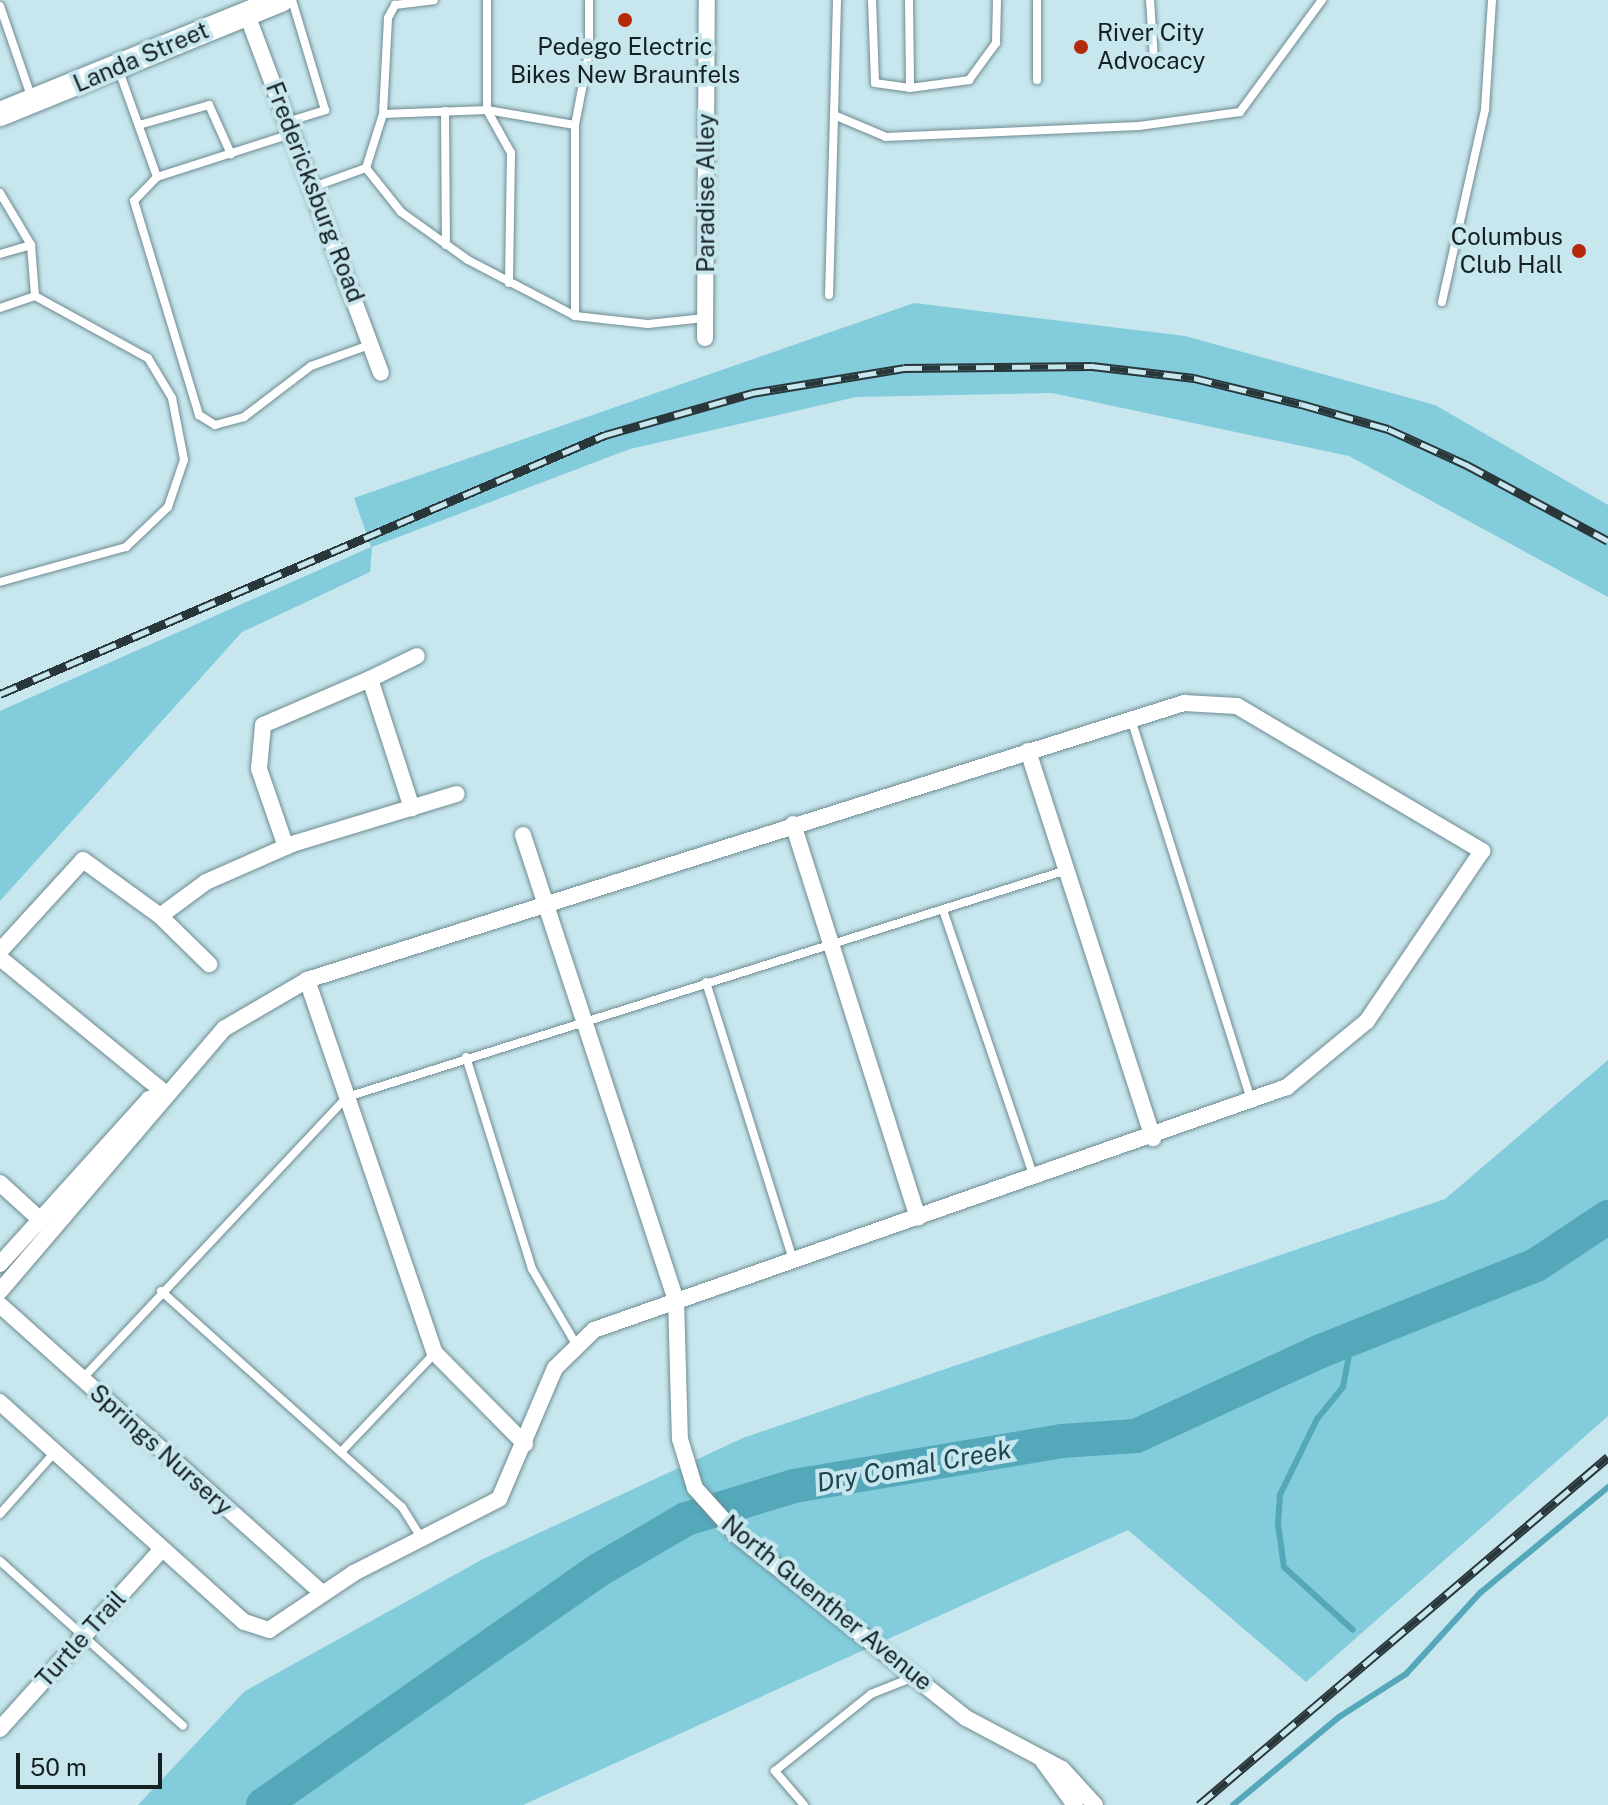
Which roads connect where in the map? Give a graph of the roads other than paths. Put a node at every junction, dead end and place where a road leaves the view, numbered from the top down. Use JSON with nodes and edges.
{"nodes":[{"id":1,"x":281,"y":0,"type":"edge"},
{"id":2,"x":292,"y":0,"type":"edge"},
{"id":3,"x":434,"y":0,"type":"edge"},
{"id":4,"x":487,"y":0,"type":"edge"},
{"id":5,"x":589,"y":0,"type":"edge"},
{"id":6,"x":707,"y":0,"type":"edge"},
{"id":7,"x":837,"y":0,"type":"edge"},
{"id":8,"x":872,"y":0,"type":"edge"},
{"id":9,"x":909,"y":0,"type":"edge"},
{"id":10,"x":997,"y":0,"type":"edge"},
{"id":11,"x":1037,"y":0,"type":"edge"},
{"id":12,"x":1150,"y":0,"type":"edge"},
{"id":13,"x":1322,"y":0,"type":"edge"},
{"id":14,"x":1492,"y":0,"type":"edge"},
{"id":15,"x":406,"y":1,"type":"edge"},
{"id":16,"x":244,"y":4,"type":"edge"},
{"id":17,"x":0,"y":6,"type":"edge"},
{"id":18,"x":1154,"y":60,"type":"dead end"},
{"id":19,"x":118,"y":67,"type":"junction"},
{"id":20,"x":1037,"y":80,"type":"dead end"},
{"id":21,"x":910,"y":88,"type":"junction"},
{"id":22,"x":33,"y":101,"type":"junction"},
{"id":23,"x":487,"y":110,"type":"junction"},
{"id":24,"x":445,"y":111,"type":"junction"},
{"id":25,"x":0,"y":114,"type":"edge"},
{"id":26,"x":383,"y":114,"type":"junction"},
{"id":27,"x":834,"y":115,"type":"junction"},
{"id":28,"x":139,"y":125,"type":"junction"},
{"id":29,"x":575,"y":125,"type":"junction"},
{"id":30,"x":292,"y":127,"type":"junction"},
{"id":31,"x":231,"y":154,"type":"junction"},
{"id":32,"x":366,"y":168,"type":"junction"},
{"id":33,"x":157,"y":177,"type":"junction"},
{"id":34,"x":316,"y":186,"type":"junction"},
{"id":35,"x":1,"y":195,"type":"edge"},
{"id":36,"x":31,"y":245,"type":"junction"},
{"id":37,"x":446,"y":245,"type":"junction"},
{"id":38,"x":0,"y":254,"type":"edge"},
{"id":39,"x":509,"y":283,"type":"junction"},
{"id":40,"x":829,"y":295,"type":"dead end"},
{"id":41,"x":35,"y":296,"type":"junction"},
{"id":42,"x":1442,"y":302,"type":"dead end"},
{"id":43,"x":0,"y":308,"type":"edge"},
{"id":44,"x":575,"y":316,"type":"junction"},
{"id":45,"x":705,"y":318,"type":"junction"},
{"id":46,"x":705,"y":338,"type":"dead end"},
{"id":47,"x":372,"y":344,"type":"junction"},
{"id":48,"x":381,"y":373,"type":"dead end"},
{"id":49,"x":0,"y":582,"type":"edge"},
{"id":50,"x":417,"y":656,"type":"dead end"},
{"id":51,"x":370,"y":679,"type":"junction"},
{"id":52,"x":1131,"y":719,"type":"junction"},
{"id":53,"x":1028,"y":751,"type":"junction"},
{"id":54,"x":457,"y":794,"type":"dead end"},
{"id":55,"x":412,"y":808,"type":"junction"},
{"id":56,"x":793,"y":824,"type":"junction"},
{"id":57,"x":523,"y":835,"type":"dead end"},
{"id":58,"x":286,"y":847,"type":"junction"},
{"id":59,"x":1067,"y":870,"type":"junction"},
{"id":60,"x":545,"y":904,"type":"junction"},
{"id":61,"x":943,"y":910,"type":"junction"},
{"id":62,"x":160,"y":916,"type":"junction"},
{"id":63,"x":831,"y":946,"type":"junction"},
{"id":64,"x":0,"y":951,"type":"edge"},
{"id":65,"x":0,"y":958,"type":"edge"},
{"id":66,"x":209,"y":964,"type":"dead end"},
{"id":67,"x":307,"y":980,"type":"junction"},
{"id":68,"x":706,"y":982,"type":"junction"},
{"id":69,"x":583,"y":1017,"type":"junction"},
{"id":70,"x":466,"y":1057,"type":"junction"},
{"id":71,"x":164,"y":1095,"type":"junction"},
{"id":72,"x":347,"y":1097,"type":"junction"},
{"id":73,"x":1252,"y":1103,"type":"junction"},
{"id":74,"x":1153,"y":1138,"type":"junction"},
{"id":75,"x":1034,"y":1178,"type":"junction"},
{"id":76,"x":0,"y":1183,"type":"edge"},
{"id":77,"x":918,"y":1218,"type":"junction"},
{"id":78,"x":40,"y":1219,"type":"junction"},
{"id":79,"x":54,"y":1231,"type":"junction"},
{"id":80,"x":793,"y":1260,"type":"junction"},
{"id":81,"x":0,"y":1264,"type":"edge"},
{"id":82,"x":0,"y":1291,"type":"edge"},
{"id":83,"x":161,"y":1291,"type":"junction"},
{"id":84,"x":676,"y":1299,"type":"junction"},
{"id":85,"x":0,"y":1305,"type":"edge"},
{"id":86,"x":577,"y":1347,"type":"junction"},
{"id":87,"x":435,"y":1353,"type":"junction"},
{"id":88,"x":83,"y":1379,"type":"junction"},
{"id":89,"x":0,"y":1402,"type":"edge"},
{"id":90,"x":525,"y":1444,"type":"junction"},
{"id":91,"x":55,"y":1452,"type":"junction"},
{"id":92,"x":341,"y":1452,"type":"junction"},
{"id":93,"x":0,"y":1514,"type":"edge"},
{"id":94,"x":423,"y":1540,"type":"junction"},
{"id":95,"x":162,"y":1549,"type":"junction"},
{"id":96,"x":0,"y":1561,"type":"edge"},
{"id":97,"x":323,"y":1594,"type":"junction"},
{"id":98,"x":83,"y":1636,"type":"junction"},
{"id":99,"x":917,"y":1676,"type":"junction"},
{"id":100,"x":183,"y":1726,"type":"dead end"},
{"id":101,"x":0,"y":1729,"type":"edge"},
{"id":102,"x":1043,"y":1761,"type":"junction"},
{"id":103,"x":804,"y":1805,"type":"edge"},
{"id":104,"x":1075,"y":1805,"type":"edge"},
{"id":105,"x":1095,"y":1805,"type":"edge"}],
"edges":[{"from":1,"to":16,"type":"main road","name":"Landa Street"},
{"from":2,"to":30,"type":"lane"},
{"from":3,"to":15,"type":"lane"},
{"from":4,"to":23,"type":"lane"},
{"from":5,"to":29,"type":"lane"},
{"from":6,"to":45,"type":"street","name":"Paradise Alley"},
{"from":7,"to":27,"type":"lane"},
{"from":8,"to":21,"type":"lane"},
{"from":9,"to":21,"type":"lane"},
{"from":10,"to":21,"type":"lane"},
{"from":11,"to":20,"type":"lane"},
{"from":12,"to":18,"type":"lane"},
{"from":13,"to":27,"type":"lane"},
{"from":14,"to":42,"type":"lane"},
{"from":15,"to":26,"type":"lane"},
{"from":16,"to":19,"type":"main road","name":"Landa Street"},
{"from":16,"to":30,"type":"street","name":"Fredericksburg Road"},
{"from":17,"to":22,"type":"lane"},
{"from":19,"to":22,"type":"main road","name":"Landa Street"},
{"from":19,"to":28,"type":"lane"},
{"from":22,"to":25,"type":"main road","name":"Landa Street"},
{"from":23,"to":24,"type":"lane"},
{"from":23,"to":29,"type":"lane"},
{"from":23,"to":39,"type":"lane"},
{"from":24,"to":26,"type":"lane"},
{"from":24,"to":37,"type":"lane"},
{"from":26,"to":32,"type":"lane"},
{"from":27,"to":40,"type":"lane"},
{"from":28,"to":31,"type":"lane"},
{"from":28,"to":33,"type":"lane"},
{"from":29,"to":44,"type":"lane"},
{"from":30,"to":31,"type":"lane"},
{"from":30,"to":34,"type":"street","name":"Fredericksburg Road"},
{"from":31,"to":33,"type":"lane"},
{"from":32,"to":34,"type":"lane"},
{"from":32,"to":37,"type":"lane"},
{"from":33,"to":47,"type":"lane"},
{"from":34,"to":47,"type":"street","name":"Fredericksburg Road"},
{"from":35,"to":36,"type":"lane"},
{"from":36,"to":38,"type":"lane"},
{"from":36,"to":41,"type":"lane"},
{"from":37,"to":39,"type":"lane"},
{"from":39,"to":44,"type":"lane"},
{"from":41,"to":43,"type":"lane"},
{"from":41,"to":49,"type":"lane"},
{"from":44,"to":45,"type":"lane"},
{"from":45,"to":46,"type":"street","name":"Paradise Alley"},
{"from":47,"to":48,"type":"street","name":"Fredericksburg Road"},
{"from":50,"to":51,"type":"street"},
{"from":51,"to":55,"type":"street"},
{"from":51,"to":58,"type":"street"},
{"from":52,"to":53,"type":"street"},
{"from":52,"to":73,"type":"lane"},
{"from":52,"to":73,"type":"street"},
{"from":53,"to":56,"type":"street"},
{"from":53,"to":59,"type":"street"},
{"from":54,"to":55,"type":"street"},
{"from":55,"to":58,"type":"street"},
{"from":56,"to":60,"type":"street"},
{"from":56,"to":63,"type":"street"},
{"from":57,"to":60,"type":"street","name":"North Guenther Avenue"},
{"from":58,"to":62,"type":"street"},
{"from":59,"to":61,"type":"lane"},
{"from":59,"to":74,"type":"street"},
{"from":60,"to":67,"type":"street"},
{"from":60,"to":69,"type":"street","name":"North Guenther Avenue"},
{"from":61,"to":63,"type":"lane"},
{"from":61,"to":75,"type":"lane"},
{"from":62,"to":64,"type":"street"},
{"from":62,"to":66,"type":"street"},
{"from":63,"to":68,"type":"lane"},
{"from":63,"to":77,"type":"street"},
{"from":65,"to":71,"type":"street"},
{"from":67,"to":71,"type":"street"},
{"from":67,"to":72,"type":"street"},
{"from":68,"to":69,"type":"lane"},
{"from":68,"to":80,"type":"lane"},
{"from":69,"to":70,"type":"lane"},
{"from":69,"to":84,"type":"street","name":"North Guenther Avenue"},
{"from":70,"to":72,"type":"lane"},
{"from":70,"to":86,"type":"lane"},
{"from":71,"to":78,"type":"street"},
{"from":71,"to":79,"type":"street"},
{"from":72,"to":83,"type":"lane"},
{"from":72,"to":87,"type":"street"},
{"from":73,"to":74,"type":"street"},
{"from":74,"to":75,"type":"street"},
{"from":75,"to":77,"type":"street"},
{"from":76,"to":78,"type":"street"},
{"from":77,"to":80,"type":"street"},
{"from":78,"to":79,"type":"street"},
{"from":78,"to":81,"type":"street"},
{"from":79,"to":82,"type":"street"},
{"from":80,"to":84,"type":"street"},
{"from":83,"to":88,"type":"lane"},
{"from":83,"to":92,"type":"lane"},
{"from":84,"to":86,"type":"street"},
{"from":84,"to":99,"type":"street","name":"North Guenther Avenue"},
{"from":85,"to":88,"type":"street","name":"Springs Nursery"},
{"from":86,"to":90,"type":"street"},
{"from":87,"to":90,"type":"street"},
{"from":87,"to":92,"type":"lane"},
{"from":88,"to":97,"type":"street","name":"Springs Nursery"},
{"from":89,"to":91,"type":"street"},
{"from":90,"to":94,"type":"street"},
{"from":91,"to":93,"type":"lane"},
{"from":91,"to":95,"type":"street"},
{"from":92,"to":94,"type":"lane"},
{"from":94,"to":97,"type":"street"},
{"from":95,"to":97,"type":"street"},
{"from":95,"to":98,"type":"street","name":"Turtle Trail"},
{"from":96,"to":98,"type":"lane"},
{"from":98,"to":100,"type":"lane"},
{"from":98,"to":101,"type":"street","name":"Turtle Trail"},
{"from":99,"to":102,"type":"street","name":"North Guenther Avenue"},
{"from":99,"to":103,"type":"lane"},
{"from":102,"to":104,"type":"street","name":"North Guenther Avenue"},
{"from":102,"to":105,"type":"street","name":"North Guenther Avenue"}]}
